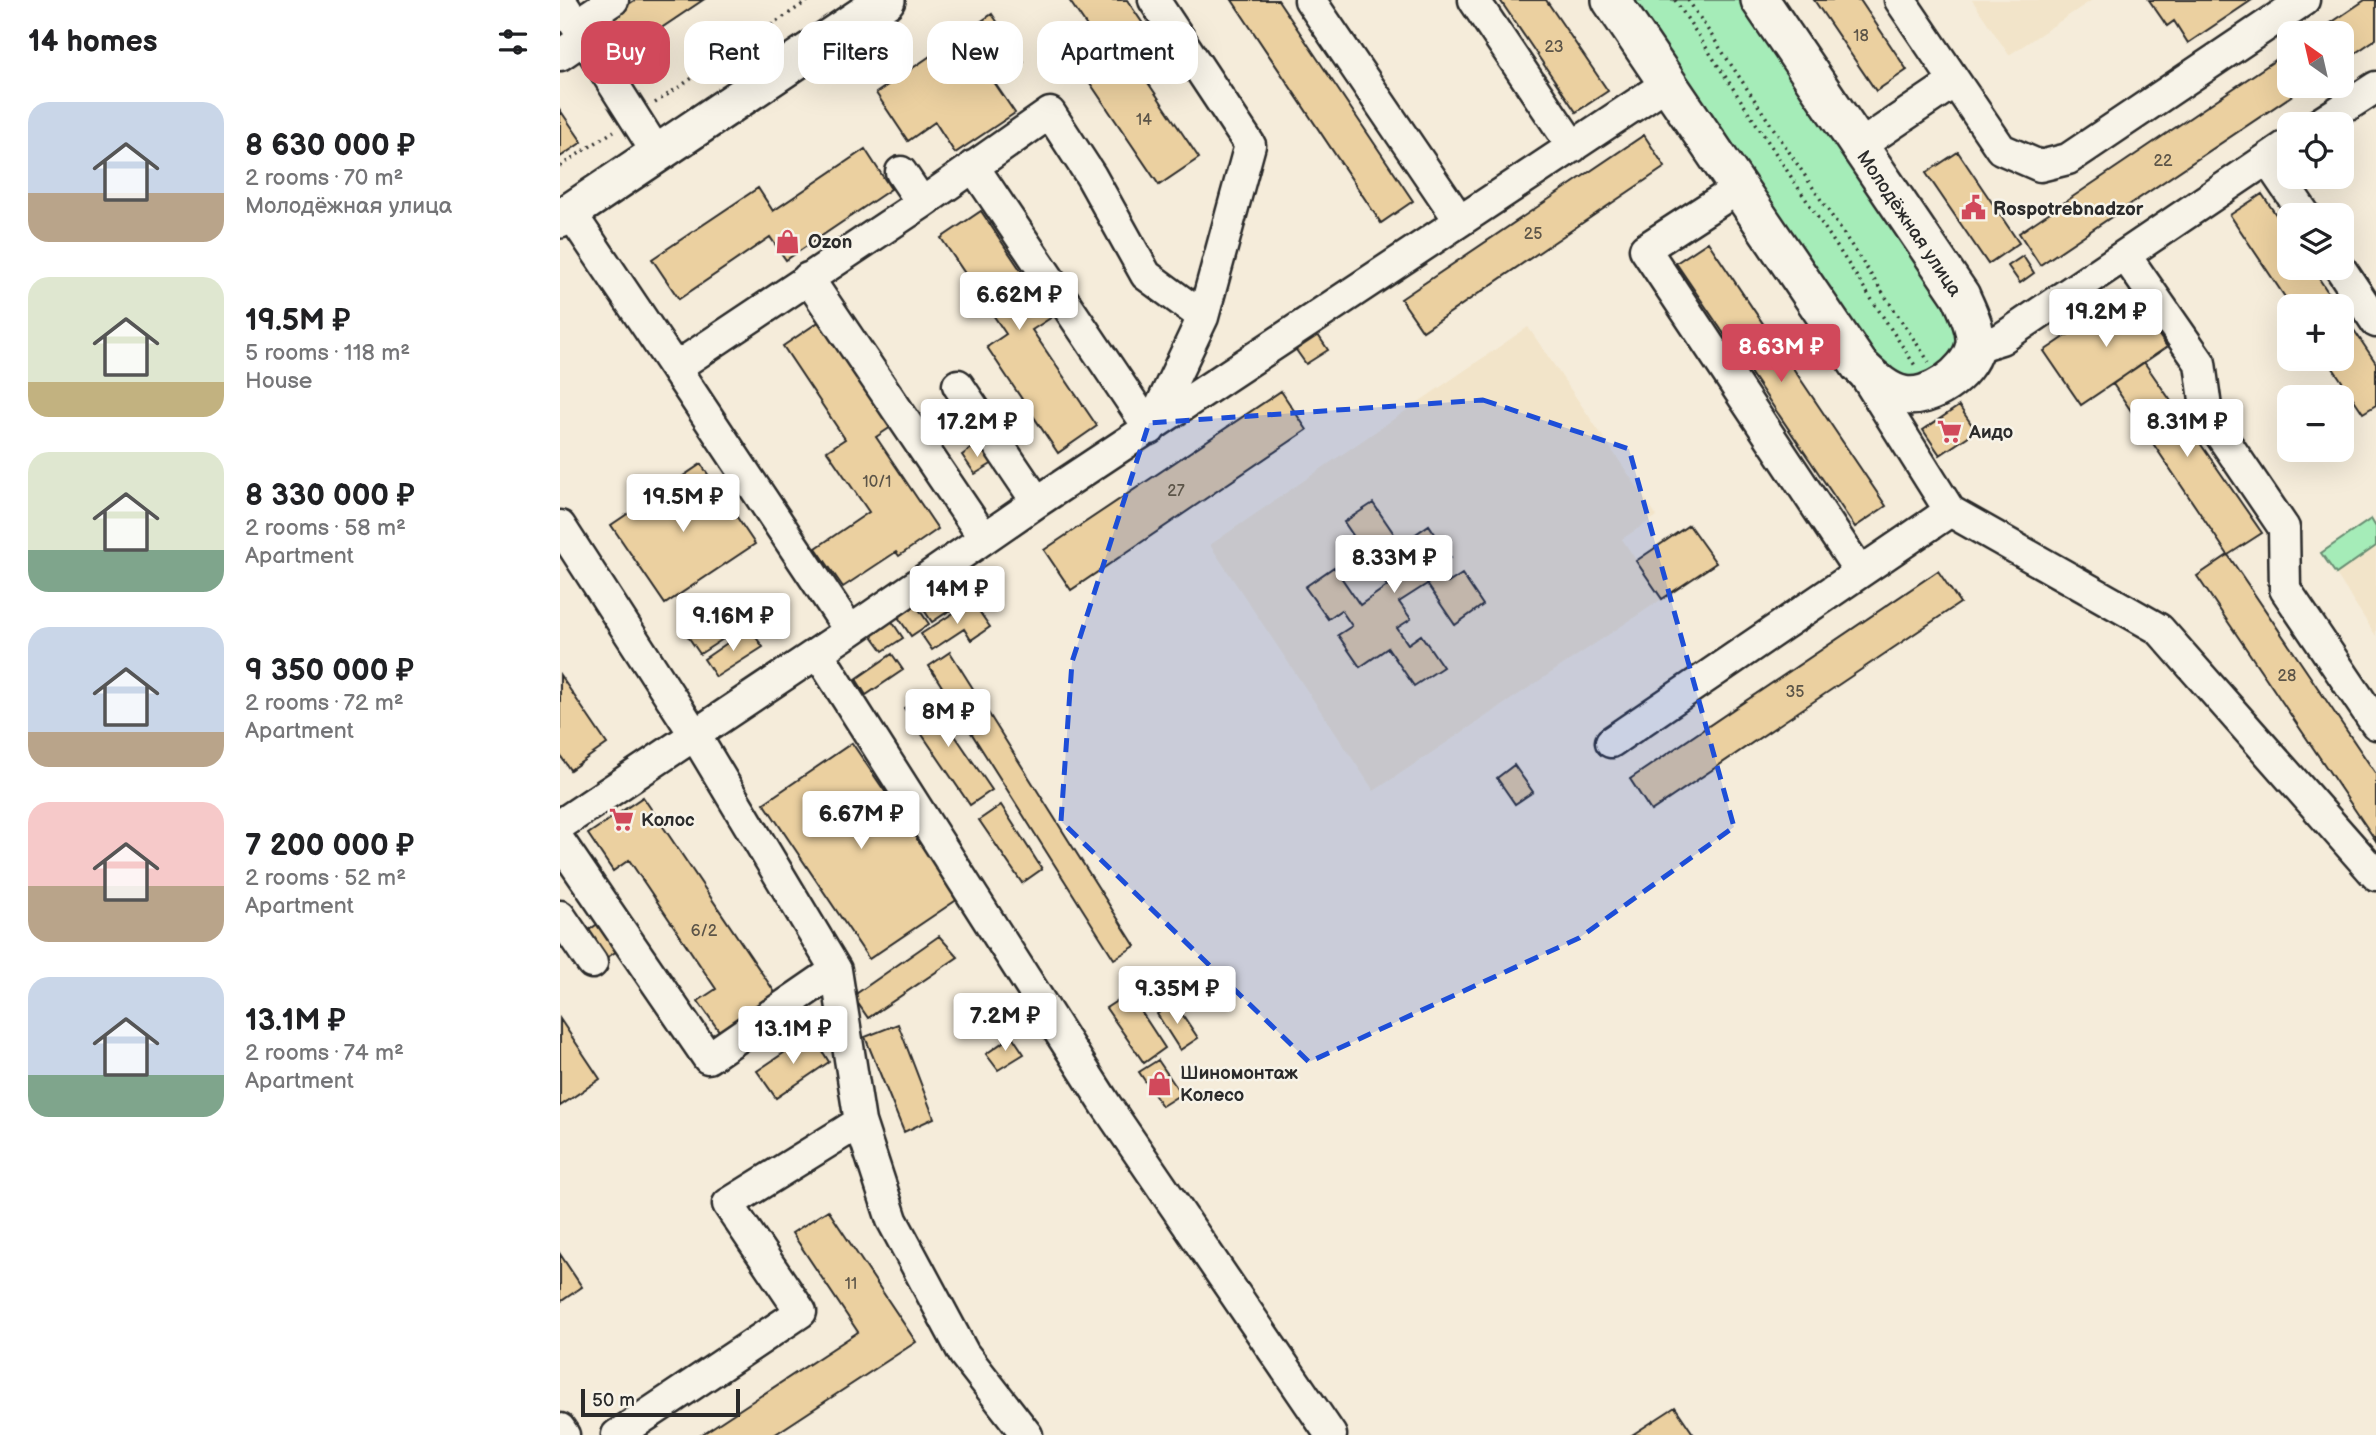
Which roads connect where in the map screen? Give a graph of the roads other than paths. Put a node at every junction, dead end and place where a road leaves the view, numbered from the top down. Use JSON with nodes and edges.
{"nodes":[{"id":1,"x":613,"y":0,"type":"edge"},
{"id":2,"x":886,"y":0,"type":"edge"},
{"id":3,"x":1154,"y":0,"type":"edge"},
{"id":4,"x":1310,"y":0,"type":"edge"},
{"id":5,"x":1474,"y":0,"type":"edge"},
{"id":6,"x":1611,"y":0,"type":"edge"},
{"id":7,"x":1760,"y":0,"type":"edge"},
{"id":8,"x":1900,"y":0,"type":"edge"},
{"id":9,"x":2304,"y":0,"type":"edge"},
{"id":10,"x":574,"y":21,"type":"edge"},
{"id":11,"x":560,"y":55,"type":"edge"},
{"id":12,"x":1954,"y":82,"type":"junction"},
{"id":13,"x":1668,"y":83,"type":"junction"},
{"id":14,"x":2376,"y":87,"type":"edge"},
{"id":15,"x":2337,"y":112,"type":"edge"},
{"id":16,"x":1573,"y":147,"type":"junction"},
{"id":17,"x":1858,"y":147,"type":"junction"},
{"id":18,"x":2277,"y":152,"type":"edge"},
{"id":19,"x":657,"y":153,"type":"junction"},
{"id":20,"x":973,"y":166,"type":"junction"},
{"id":21,"x":901,"y":172,"type":"dead end"},
{"id":22,"x":1739,"y":188,"type":"junction"},
{"id":23,"x":922,"y":203,"type":"junction"},
{"id":24,"x":565,"y":216,"type":"edge"},
{"id":25,"x":1460,"y":221,"type":"junction"},
{"id":26,"x":2125,"y":255,"type":"junction"},
{"id":27,"x":808,"y":278,"type":"junction"},
{"id":28,"x":2348,"y":280,"type":"edge"},
{"id":29,"x":1203,"y":317,"type":"junction"},
{"id":30,"x":2376,"y":322,"type":"edge"},
{"id":31,"x":1975,"y":347,"type":"junction"},
{"id":32,"x":1859,"y":365,"type":"junction"},
{"id":33,"x":675,"y":368,"type":"junction"},
{"id":34,"x":958,"y":385,"type":"dead end"},
{"id":35,"x":1150,"y":429,"type":"junction"},
{"id":36,"x":1037,"y":502,"type":"junction"},
{"id":37,"x":1950,"y":511,"type":"junction"},
{"id":38,"x":560,"y":526,"type":"edge"},
{"id":39,"x":984,"y":538,"type":"junction"},
{"id":40,"x":1860,"y":572,"type":"junction"},
{"id":41,"x":850,"y":631,"type":"junction"},
{"id":42,"x":818,"y":653,"type":"junction"},
{"id":43,"x":2376,"y":724,"type":"edge"},
{"id":44,"x":695,"y":735,"type":"junction"},
{"id":45,"x":1611,"y":742,"type":"dead end"},
{"id":46,"x":563,"y":820,"type":"edge"},
{"id":47,"x":2376,"y":876,"type":"edge"},
{"id":48,"x":560,"y":916,"type":"edge"},
{"id":49,"x":592,"y":963,"type":"dead end"},
{"id":50,"x":836,"y":970,"type":"junction"},
{"id":51,"x":860,"y":1122,"type":"junction"},
{"id":52,"x":560,"y":1429,"type":"edge"},
{"id":53,"x":564,"y":1435,"type":"edge"},
{"id":54,"x":617,"y":1435,"type":"edge"},
{"id":55,"x":1027,"y":1435,"type":"edge"},
{"id":56,"x":1331,"y":1435,"type":"edge"}],
"edges":[{"from":1,"to":10,"type":"street"},
{"from":2,"to":19,"type":"main road"},
{"from":3,"to":29,"type":"street"},
{"from":4,"to":25,"type":"street"},
{"from":5,"to":16,"type":"street"},
{"from":6,"to":13,"type":"main road"},
{"from":7,"to":17,"type":"main road","name":"Молодёжная улица"},
{"from":8,"to":12,"type":"street"},
{"from":9,"to":12,"type":"street"},
{"from":10,"to":11,"type":"street"},
{"from":10,"to":19,"type":"street"},
{"from":12,"to":17,"type":"street"},
{"from":13,"to":16,"type":"street"},
{"from":13,"to":22,"type":"main road"},
{"from":14,"to":15,"type":"street"},
{"from":16,"to":25,"type":"street"},
{"from":17,"to":31,"type":"main road","name":"Молодёжная улица"},
{"from":18,"to":26,"type":"street"},
{"from":19,"to":24,"type":"main road"},
{"from":20,"to":23,"type":"street"},
{"from":20,"to":29,"type":"street"},
{"from":20,"to":35,"type":"street"},
{"from":21,"to":23,"type":"street"},
{"from":22,"to":32,"type":"main road"},
{"from":22,"to":40,"type":"street"},
{"from":23,"to":27,"type":"street"},
{"from":24,"to":33,"type":"street"},
{"from":25,"to":35,"type":"street"},
{"from":26,"to":31,"type":"street"},
{"from":26,"to":43,"type":"street"},
{"from":27,"to":33,"type":"street"},
{"from":27,"to":39,"type":"street"},
{"from":28,"to":30,"type":"street"},
{"from":29,"to":35,"type":"street"},
{"from":31,"to":32,"type":"main road"},
{"from":32,"to":37,"type":"street"},
{"from":33,"to":41,"type":"street"},
{"from":34,"to":36,"type":"street"},
{"from":35,"to":36,"type":"street"},
{"from":36,"to":39,"type":"street"},
{"from":37,"to":40,"type":"street"},
{"from":37,"to":47,"type":"street"},
{"from":38,"to":44,"type":"street"},
{"from":39,"to":41,"type":"street"},
{"from":40,"to":45,"type":"street"},
{"from":41,"to":42,"type":"street"},
{"from":42,"to":44,"type":"street"},
{"from":42,"to":56,"type":"street"},
{"from":44,"to":46,"type":"street"},
{"from":44,"to":50,"type":"street"},
{"from":46,"to":50,"type":"street"},
{"from":48,"to":49,"type":"street"},
{"from":50,"to":51,"type":"street"},
{"from":51,"to":54,"type":"street"},
{"from":51,"to":55,"type":"street"},
{"from":52,"to":53,"type":"street"}]}
